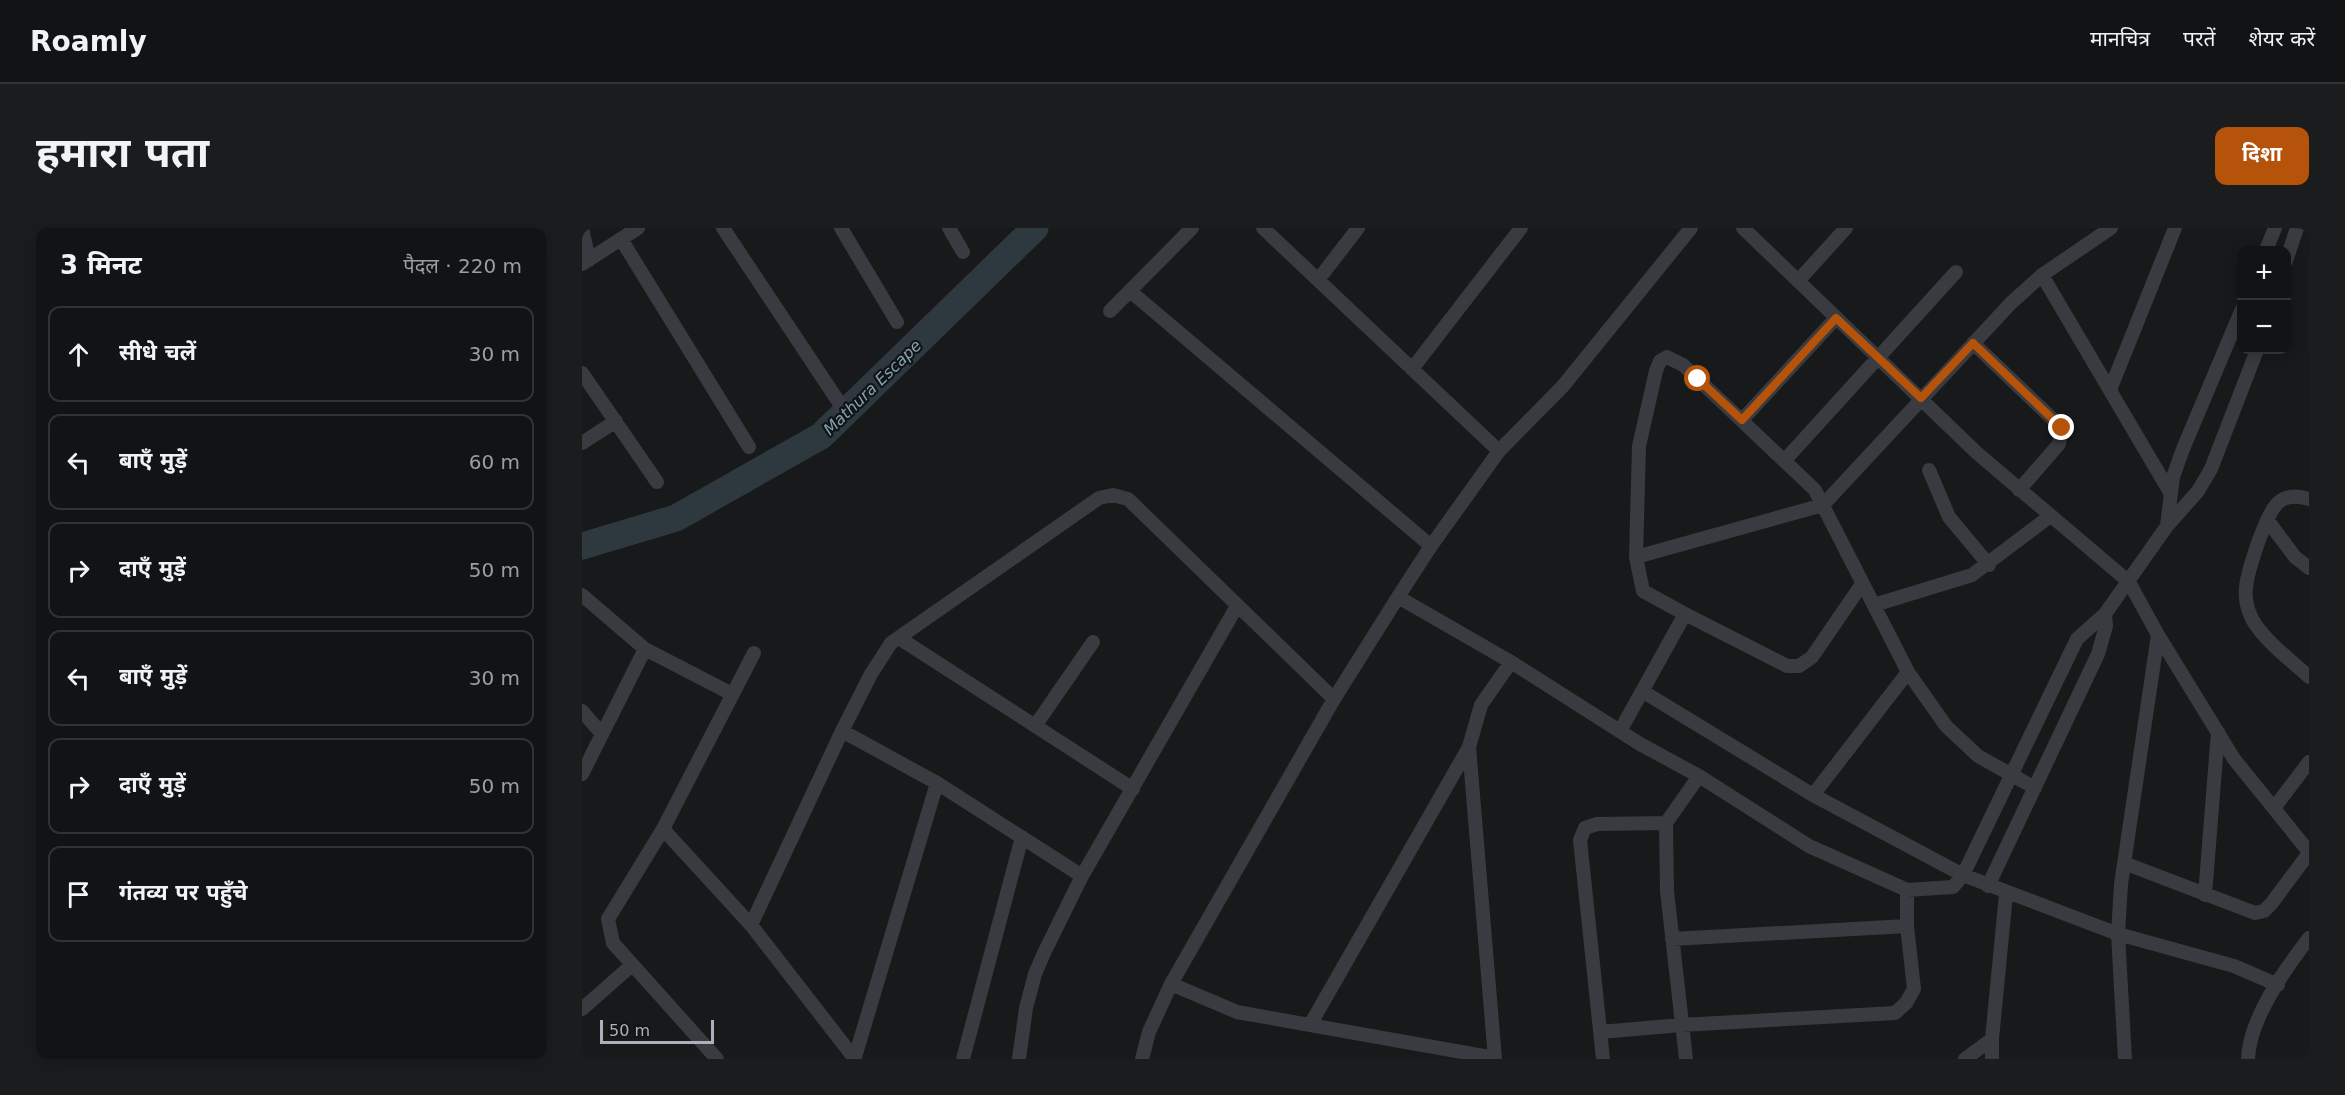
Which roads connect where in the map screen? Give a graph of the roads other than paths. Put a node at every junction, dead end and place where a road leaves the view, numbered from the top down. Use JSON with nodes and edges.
{"nodes":[{"id":1,"x":582,"y":228,"type":"edge"},
{"id":2,"x":638,"y":228,"type":"edge"},
{"id":3,"x":723,"y":228,"type":"edge"},
{"id":4,"x":949,"y":228,"type":"edge"},
{"id":5,"x":1192,"y":228,"type":"edge"},
{"id":6,"x":1263,"y":228,"type":"edge"},
{"id":7,"x":1358,"y":228,"type":"edge"},
{"id":8,"x":1521,"y":228,"type":"edge"},
{"id":9,"x":1691,"y":228,"type":"edge"},
{"id":10,"x":1743,"y":228,"type":"edge"},
{"id":11,"x":2111,"y":228,"type":"edge"},
{"id":12,"x":2175,"y":228,"type":"edge"},
{"id":13,"x":2275,"y":228,"type":"edge"},
{"id":14,"x":2297,"y":228,"type":"edge"},
{"id":15,"x":2304,"y":228,"type":"edge"},
{"id":16,"x":844,"y":229,"type":"edge"},
{"id":17,"x":1842,"y":229,"type":"edge"},
{"id":18,"x":2309,"y":234,"type":"edge"},
{"id":19,"x":621,"y":239,"type":"junction"},
{"id":20,"x":2268,"y":246,"type":"edge"},
{"id":21,"x":2291,"y":246,"type":"edge"},
{"id":22,"x":963,"y":252,"type":"dead end"},
{"id":23,"x":585,"y":262,"type":"edge"},
{"id":24,"x":1956,"y":272,"type":"dead end"},
{"id":25,"x":2042,"y":274,"type":"junction"},
{"id":26,"x":1318,"y":280,"type":"junction"},
{"id":27,"x":1798,"y":281,"type":"junction"},
{"id":28,"x":1130,"y":291,"type":"junction"},
{"id":29,"x":1110,"y":311,"type":"dead end"},
{"id":30,"x":1836,"y":318,"type":"junction"},
{"id":31,"x":2237,"y":319,"type":"edge"},
{"id":32,"x":897,"y":322,"type":"dead end"},
{"id":33,"x":1973,"y":343,"type":"junction"},
{"id":34,"x":2256,"y":354,"type":"edge"},
{"id":35,"x":1878,"y":358,"type":"junction"},
{"id":36,"x":1412,"y":369,"type":"junction"},
{"id":37,"x":582,"y":373,"type":"edge"},
{"id":38,"x":2110,"y":390,"type":"junction"},
{"id":39,"x":1921,"y":398,"type":"junction"},
{"id":40,"x":846,"y":413,"type":"dead end"},
{"id":41,"x":1742,"y":420,"type":"junction"},
{"id":42,"x":616,"y":422,"type":"junction"},
{"id":43,"x":582,"y":443,"type":"edge"},
{"id":44,"x":749,"y":447,"type":"dead end"},
{"id":45,"x":1499,"y":451,"type":"junction"},
{"id":46,"x":1785,"y":460,"type":"junction"},
{"id":47,"x":1929,"y":470,"type":"dead end"},
{"id":48,"x":657,"y":482,"type":"dead end"},
{"id":49,"x":2019,"y":490,"type":"junction"},
{"id":50,"x":2171,"y":494,"type":"junction"},
{"id":51,"x":2309,"y":498,"type":"edge"},
{"id":52,"x":1823,"y":505,"type":"junction"},
{"id":53,"x":2049,"y":517,"type":"junction"},
{"id":54,"x":2268,"y":521,"type":"junction"},
{"id":55,"x":2167,"y":526,"type":"junction"},
{"id":56,"x":1431,"y":546,"type":"junction"},
{"id":57,"x":1636,"y":557,"type":"junction"},
{"id":58,"x":1989,"y":565,"type":"junction"},
{"id":59,"x":2309,"y":568,"type":"edge"},
{"id":60,"x":2129,"y":582,"type":"junction"},
{"id":61,"x":1862,"y":584,"type":"junction"},
{"id":62,"x":582,"y":595,"type":"edge"},
{"id":63,"x":1398,"y":597,"type":"junction"},
{"id":64,"x":1874,"y":605,"type":"junction"},
{"id":65,"x":1237,"y":606,"type":"junction"},
{"id":66,"x":1685,"y":614,"type":"junction"},
{"id":67,"x":2105,"y":614,"type":"junction"},
{"id":68,"x":2158,"y":635,"type":"junction"},
{"id":69,"x":898,"y":638,"type":"junction"},
{"id":70,"x":1092,"y":642,"type":"dead end"},
{"id":71,"x":645,"y":649,"type":"junction"},
{"id":72,"x":754,"y":653,"type":"dead end"},
{"id":73,"x":1511,"y":662,"type":"junction"},
{"id":74,"x":1908,"y":672,"type":"junction"},
{"id":75,"x":2309,"y":677,"type":"edge"},
{"id":76,"x":1642,"y":691,"type":"junction"},
{"id":77,"x":732,"y":694,"type":"junction"},
{"id":78,"x":1334,"y":699,"type":"junction"},
{"id":79,"x":582,"y":711,"type":"edge"},
{"id":80,"x":1035,"y":726,"type":"junction"},
{"id":81,"x":1620,"y":731,"type":"junction"},
{"id":82,"x":842,"y":732,"type":"junction"},
{"id":83,"x":2218,"y":732,"type":"junction"},
{"id":84,"x":602,"y":734,"type":"junction"},
{"id":85,"x":1469,"y":747,"type":"junction"},
{"id":86,"x":2309,"y":762,"type":"edge"},
{"id":87,"x":582,"y":774,"type":"edge"},
{"id":88,"x":2012,"y":775,"type":"junction"},
{"id":89,"x":1699,"y":776,"type":"junction"},
{"id":90,"x":937,"y":783,"type":"junction"},
{"id":91,"x":2035,"y":788,"type":"junction"},
{"id":92,"x":1133,"y":789,"type":"junction"},
{"id":93,"x":1813,"y":795,"type":"junction"},
{"id":94,"x":2274,"y":808,"type":"junction"},
{"id":95,"x":1666,"y":823,"type":"junction"},
{"id":96,"x":663,"y":829,"type":"junction"},
{"id":97,"x":1022,"y":837,"type":"junction"},
{"id":98,"x":2309,"y":853,"type":"edge"},
{"id":99,"x":2124,"y":863,"type":"junction"},
{"id":100,"x":1082,"y":876,"type":"junction"},
{"id":101,"x":1963,"y":876,"type":"junction"},
{"id":102,"x":1989,"y":886,"type":"junction"},
{"id":103,"x":1907,"y":890,"type":"junction"},
{"id":104,"x":2006,"y":894,"type":"junction"},
{"id":105,"x":2205,"y":895,"type":"junction"},
{"id":106,"x":751,"y":925,"type":"junction"},
{"id":107,"x":1907,"y":926,"type":"junction"},
{"id":108,"x":2118,"y":934,"type":"junction"},
{"id":109,"x":2309,"y":938,"type":"edge"},
{"id":110,"x":1672,"y":939,"type":"junction"},
{"id":111,"x":632,"y":965,"type":"junction"},
{"id":112,"x":1172,"y":984,"type":"junction"},
{"id":113,"x":2277,"y":985,"type":"junction"},
{"id":114,"x":582,"y":1009,"type":"edge"},
{"id":115,"x":1310,"y":1025,"type":"junction"},
{"id":116,"x":1682,"y":1025,"type":"junction"},
{"id":117,"x":1600,"y":1032,"type":"junction"},
{"id":118,"x":1992,"y":1039,"type":"junction"},
{"id":119,"x":855,"y":1058,"type":"edge"},
{"id":120,"x":717,"y":1059,"type":"edge"},
{"id":121,"x":963,"y":1059,"type":"edge"},
{"id":122,"x":1019,"y":1059,"type":"edge"},
{"id":123,"x":1142,"y":1059,"type":"edge"},
{"id":124,"x":1495,"y":1059,"type":"edge"},
{"id":125,"x":1603,"y":1059,"type":"edge"},
{"id":126,"x":1686,"y":1059,"type":"edge"},
{"id":127,"x":1965,"y":1059,"type":"edge"},
{"id":128,"x":1992,"y":1059,"type":"edge"},
{"id":129,"x":2125,"y":1059,"type":"edge"},
{"id":130,"x":2248,"y":1059,"type":"edge"}],
"edges":[{"from":1,"to":23,"type":"street"},
{"from":2,"to":19,"type":"street"},
{"from":3,"to":40,"type":"street"},
{"from":4,"to":22,"type":"street"},
{"from":5,"to":28,"type":"street"},
{"from":6,"to":26,"type":"street"},
{"from":7,"to":26,"type":"street"},
{"from":8,"to":36,"type":"street"},
{"from":9,"to":45,"type":"street"},
{"from":10,"to":27,"type":"street"},
{"from":11,"to":25,"type":"street"},
{"from":12,"to":38,"type":"street"},
{"from":13,"to":20,"type":"street"},
{"from":14,"to":21,"type":"street"},
{"from":15,"to":18,"type":"street"},
{"from":16,"to":32,"type":"street"},
{"from":17,"to":27,"type":"street"},
{"from":19,"to":23,"type":"street"},
{"from":19,"to":44,"type":"street"},
{"from":24,"to":35,"type":"street"},
{"from":25,"to":33,"type":"street"},
{"from":25,"to":38,"type":"street"},
{"from":26,"to":36,"type":"street"},
{"from":27,"to":30,"type":"street"},
{"from":28,"to":29,"type":"street"},
{"from":28,"to":56,"type":"street"},
{"from":30,"to":35,"type":"street"},
{"from":30,"to":41,"type":"street"},
{"from":31,"to":50,"type":"street"},
{"from":33,"to":39,"type":"street"},
{"from":33,"to":49,"type":"street"},
{"from":34,"to":55,"type":"street"},
{"from":35,"to":39,"type":"street"},
{"from":35,"to":46,"type":"street"},
{"from":36,"to":45,"type":"street"},
{"from":37,"to":42,"type":"street"},
{"from":38,"to":50,"type":"street"},
{"from":39,"to":49,"type":"street"},
{"from":39,"to":52,"type":"street"},
{"from":41,"to":46,"type":"street"},
{"from":41,"to":57,"type":"street"},
{"from":42,"to":43,"type":"street"},
{"from":42,"to":48,"type":"street"},
{"from":45,"to":56,"type":"street"},
{"from":46,"to":52,"type":"street"},
{"from":47,"to":58,"type":"street"},
{"from":49,"to":53,"type":"street"},
{"from":50,"to":55,"type":"street"},
{"from":51,"to":54,"type":"street"},
{"from":52,"to":57,"type":"street"},
{"from":52,"to":61,"type":"street"},
{"from":53,"to":58,"type":"street"},
{"from":53,"to":60,"type":"street"},
{"from":54,"to":59,"type":"street"},
{"from":54,"to":75,"type":"street"},
{"from":55,"to":60,"type":"street"},
{"from":56,"to":63,"type":"street"},
{"from":57,"to":66,"type":"street"},
{"from":58,"to":64,"type":"street"},
{"from":60,"to":67,"type":"street"},
{"from":60,"to":68,"type":"street"},
{"from":61,"to":64,"type":"street"},
{"from":61,"to":66,"type":"street"},
{"from":62,"to":71,"type":"street"},
{"from":63,"to":73,"type":"street"},
{"from":63,"to":78,"type":"street"},
{"from":64,"to":74,"type":"street"},
{"from":65,"to":69,"type":"street"},
{"from":65,"to":78,"type":"street"},
{"from":65,"to":92,"type":"street"},
{"from":66,"to":76,"type":"street"},
{"from":67,"to":88,"type":"street"},
{"from":67,"to":91,"type":"street"},
{"from":68,"to":83,"type":"street"},
{"from":68,"to":99,"type":"street"},
{"from":69,"to":80,"type":"street"},
{"from":69,"to":82,"type":"street"},
{"from":70,"to":80,"type":"street"},
{"from":71,"to":77,"type":"street"},
{"from":71,"to":84,"type":"street"},
{"from":72,"to":77,"type":"street"},
{"from":73,"to":81,"type":"street"},
{"from":73,"to":85,"type":"street"},
{"from":74,"to":88,"type":"street"},
{"from":74,"to":93,"type":"street"},
{"from":76,"to":81,"type":"street"},
{"from":76,"to":93,"type":"street"},
{"from":77,"to":96,"type":"street"},
{"from":78,"to":112,"type":"street"},
{"from":79,"to":84,"type":"street"},
{"from":80,"to":92,"type":"street"},
{"from":81,"to":89,"type":"street"},
{"from":82,"to":90,"type":"street"},
{"from":82,"to":106,"type":"street"},
{"from":83,"to":94,"type":"street"},
{"from":83,"to":105,"type":"street"},
{"from":84,"to":87,"type":"street"},
{"from":85,"to":115,"type":"street"},
{"from":85,"to":124,"type":"street"},
{"from":86,"to":94,"type":"street"},
{"from":88,"to":91,"type":"street"},
{"from":88,"to":101,"type":"street"},
{"from":89,"to":95,"type":"street"},
{"from":89,"to":103,"type":"street"},
{"from":90,"to":97,"type":"street"},
{"from":90,"to":119,"type":"street"},
{"from":91,"to":102,"type":"street"},
{"from":92,"to":100,"type":"street"},
{"from":93,"to":101,"type":"street"},
{"from":94,"to":98,"type":"street"},
{"from":95,"to":110,"type":"street"},
{"from":95,"to":117,"type":"street"},
{"from":96,"to":106,"type":"street"},
{"from":96,"to":111,"type":"street"},
{"from":97,"to":100,"type":"street"},
{"from":97,"to":121,"type":"street"},
{"from":98,"to":105,"type":"street"},
{"from":99,"to":105,"type":"street"},
{"from":99,"to":108,"type":"street"},
{"from":100,"to":122,"type":"street"},
{"from":101,"to":102,"type":"street"},
{"from":101,"to":103,"type":"street"},
{"from":102,"to":104,"type":"street"},
{"from":103,"to":107,"type":"street"},
{"from":104,"to":108,"type":"street"},
{"from":104,"to":118,"type":"street"},
{"from":106,"to":119,"type":"street"},
{"from":107,"to":110,"type":"street"},
{"from":107,"to":116,"type":"street"},
{"from":108,"to":113,"type":"street"},
{"from":108,"to":129,"type":"street"},
{"from":109,"to":113,"type":"street"},
{"from":110,"to":116,"type":"street"},
{"from":111,"to":114,"type":"street"},
{"from":111,"to":120,"type":"street"},
{"from":112,"to":115,"type":"street"},
{"from":112,"to":123,"type":"street"},
{"from":113,"to":130,"type":"street"},
{"from":115,"to":124,"type":"street"},
{"from":116,"to":117,"type":"street"},
{"from":116,"to":126,"type":"street"},
{"from":117,"to":125,"type":"street"},
{"from":118,"to":127,"type":"street"},
{"from":118,"to":128,"type":"street"}]}
